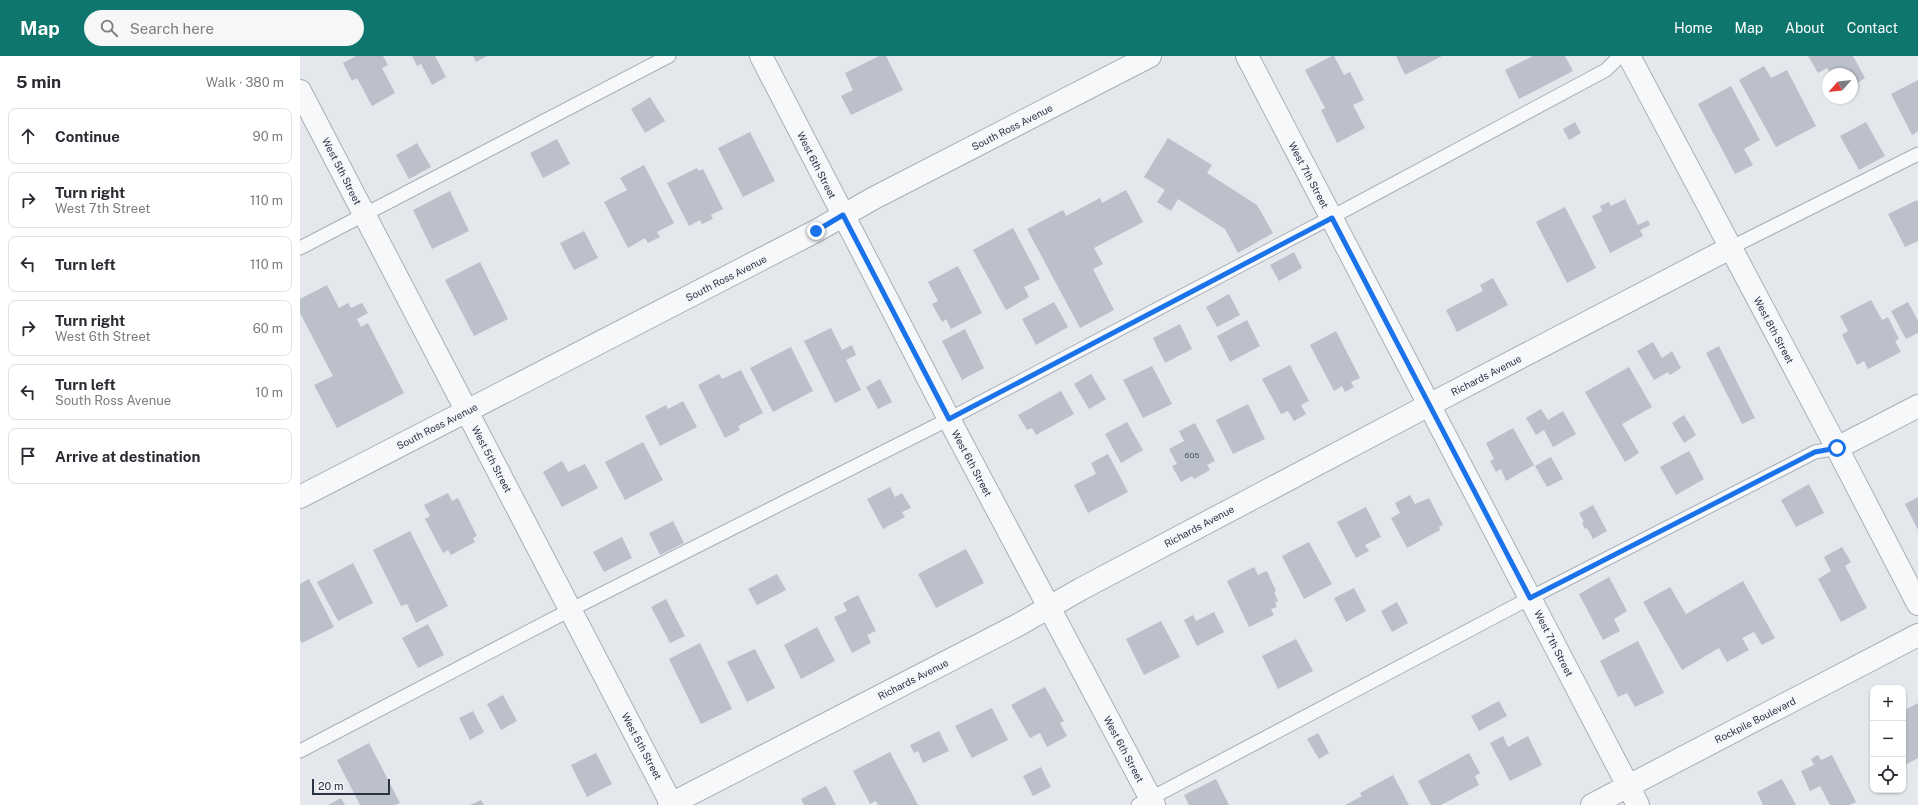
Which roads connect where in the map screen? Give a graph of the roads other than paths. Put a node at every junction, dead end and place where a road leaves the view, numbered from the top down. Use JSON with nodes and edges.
{"nodes":[{"id":1,"x":668,"y":56,"type":"edge"},
{"id":2,"x":760,"y":56,"type":"edge"},
{"id":3,"x":1150,"y":56,"type":"edge"},
{"id":4,"x":1247,"y":56,"type":"edge"},
{"id":5,"x":1620,"y":56,"type":"edge"},
{"id":6,"x":1629,"y":56,"type":"edge"},
{"id":7,"x":300,"y":91,"type":"edge"},
{"id":8,"x":1918,"y":154,"type":"edge"},
{"id":9,"x":364,"y":214,"type":"junction"},
{"id":10,"x":843,"y":215,"type":"junction"},
{"id":11,"x":1332,"y":218,"type":"junction"},
{"id":12,"x":300,"y":248,"type":"edge"},
{"id":13,"x":1730,"y":248,"type":"junction"},
{"id":14,"x":1429,"y":404,"type":"junction"},
{"id":15,"x":1918,"y":406,"type":"edge"},
{"id":16,"x":467,"y":411,"type":"junction"},
{"id":17,"x":949,"y":419,"type":"junction"},
{"id":18,"x":1837,"y":448,"type":"junction"},
{"id":19,"x":300,"y":497,"type":"edge"},
{"id":20,"x":1530,"y":598,"type":"junction"},
{"id":21,"x":1918,"y":604,"type":"edge"},
{"id":22,"x":1049,"y":608,"type":"junction"},
{"id":23,"x":570,"y":610,"type":"junction"},
{"id":24,"x":1918,"y":635,"type":"edge"},
{"id":25,"x":300,"y":750,"type":"edge"},
{"id":26,"x":1628,"y":786,"type":"junction"},
{"id":27,"x":1147,"y":803,"type":"edge"},
{"id":28,"x":671,"y":805,"type":"edge"},
{"id":29,"x":1592,"y":805,"type":"edge"},
{"id":30,"x":1638,"y":805,"type":"edge"}],
"edges":[{"from":1,"to":9,"type":"lane"},
{"from":2,"to":10,"type":"street","name":"West 6th Street"},
{"from":3,"to":10,"type":"street","name":"South Ross Avenue"},
{"from":4,"to":11,"type":"street","name":"West 7th Street"},
{"from":5,"to":11,"type":"lane"},
{"from":6,"to":13,"type":"street","name":"West 8th Street"},
{"from":7,"to":9,"type":"street","name":"West 5th Street"},
{"from":8,"to":13,"type":"lane"},
{"from":9,"to":12,"type":"lane"},
{"from":9,"to":16,"type":"street","name":"West 5th Street"},
{"from":10,"to":16,"type":"street","name":"South Ross Avenue"},
{"from":10,"to":17,"type":"street","name":"West 6th Street"},
{"from":11,"to":14,"type":"street","name":"West 7th Street"},
{"from":11,"to":17,"type":"lane"},
{"from":13,"to":14,"type":"street","name":"Richards Avenue"},
{"from":13,"to":18,"type":"street","name":"West 8th Street"},
{"from":14,"to":20,"type":"street","name":"West 7th Street"},
{"from":14,"to":22,"type":"street","name":"Richards Avenue"},
{"from":15,"to":18,"type":"street"},
{"from":16,"to":19,"type":"street","name":"South Ross Avenue"},
{"from":16,"to":23,"type":"street","name":"West 5th Street"},
{"from":17,"to":22,"type":"street","name":"West 6th Street"},
{"from":17,"to":23,"type":"lane"},
{"from":18,"to":20,"type":"lane"},
{"from":18,"to":21,"type":"street","name":"West 8th Street"},
{"from":20,"to":26,"type":"street","name":"West 7th Street"},
{"from":20,"to":27,"type":"lane"},
{"from":22,"to":27,"type":"street","name":"West 6th Street"},
{"from":22,"to":28,"type":"street","name":"Richards Avenue"},
{"from":23,"to":25,"type":"lane"},
{"from":23,"to":28,"type":"street","name":"West 5th Street"},
{"from":24,"to":26,"type":"street","name":"Rockpile Boulevard"},
{"from":26,"to":29,"type":"street","name":"Rockpile Boulevard"},
{"from":26,"to":30,"type":"street","name":"West 7th Street"}]}
